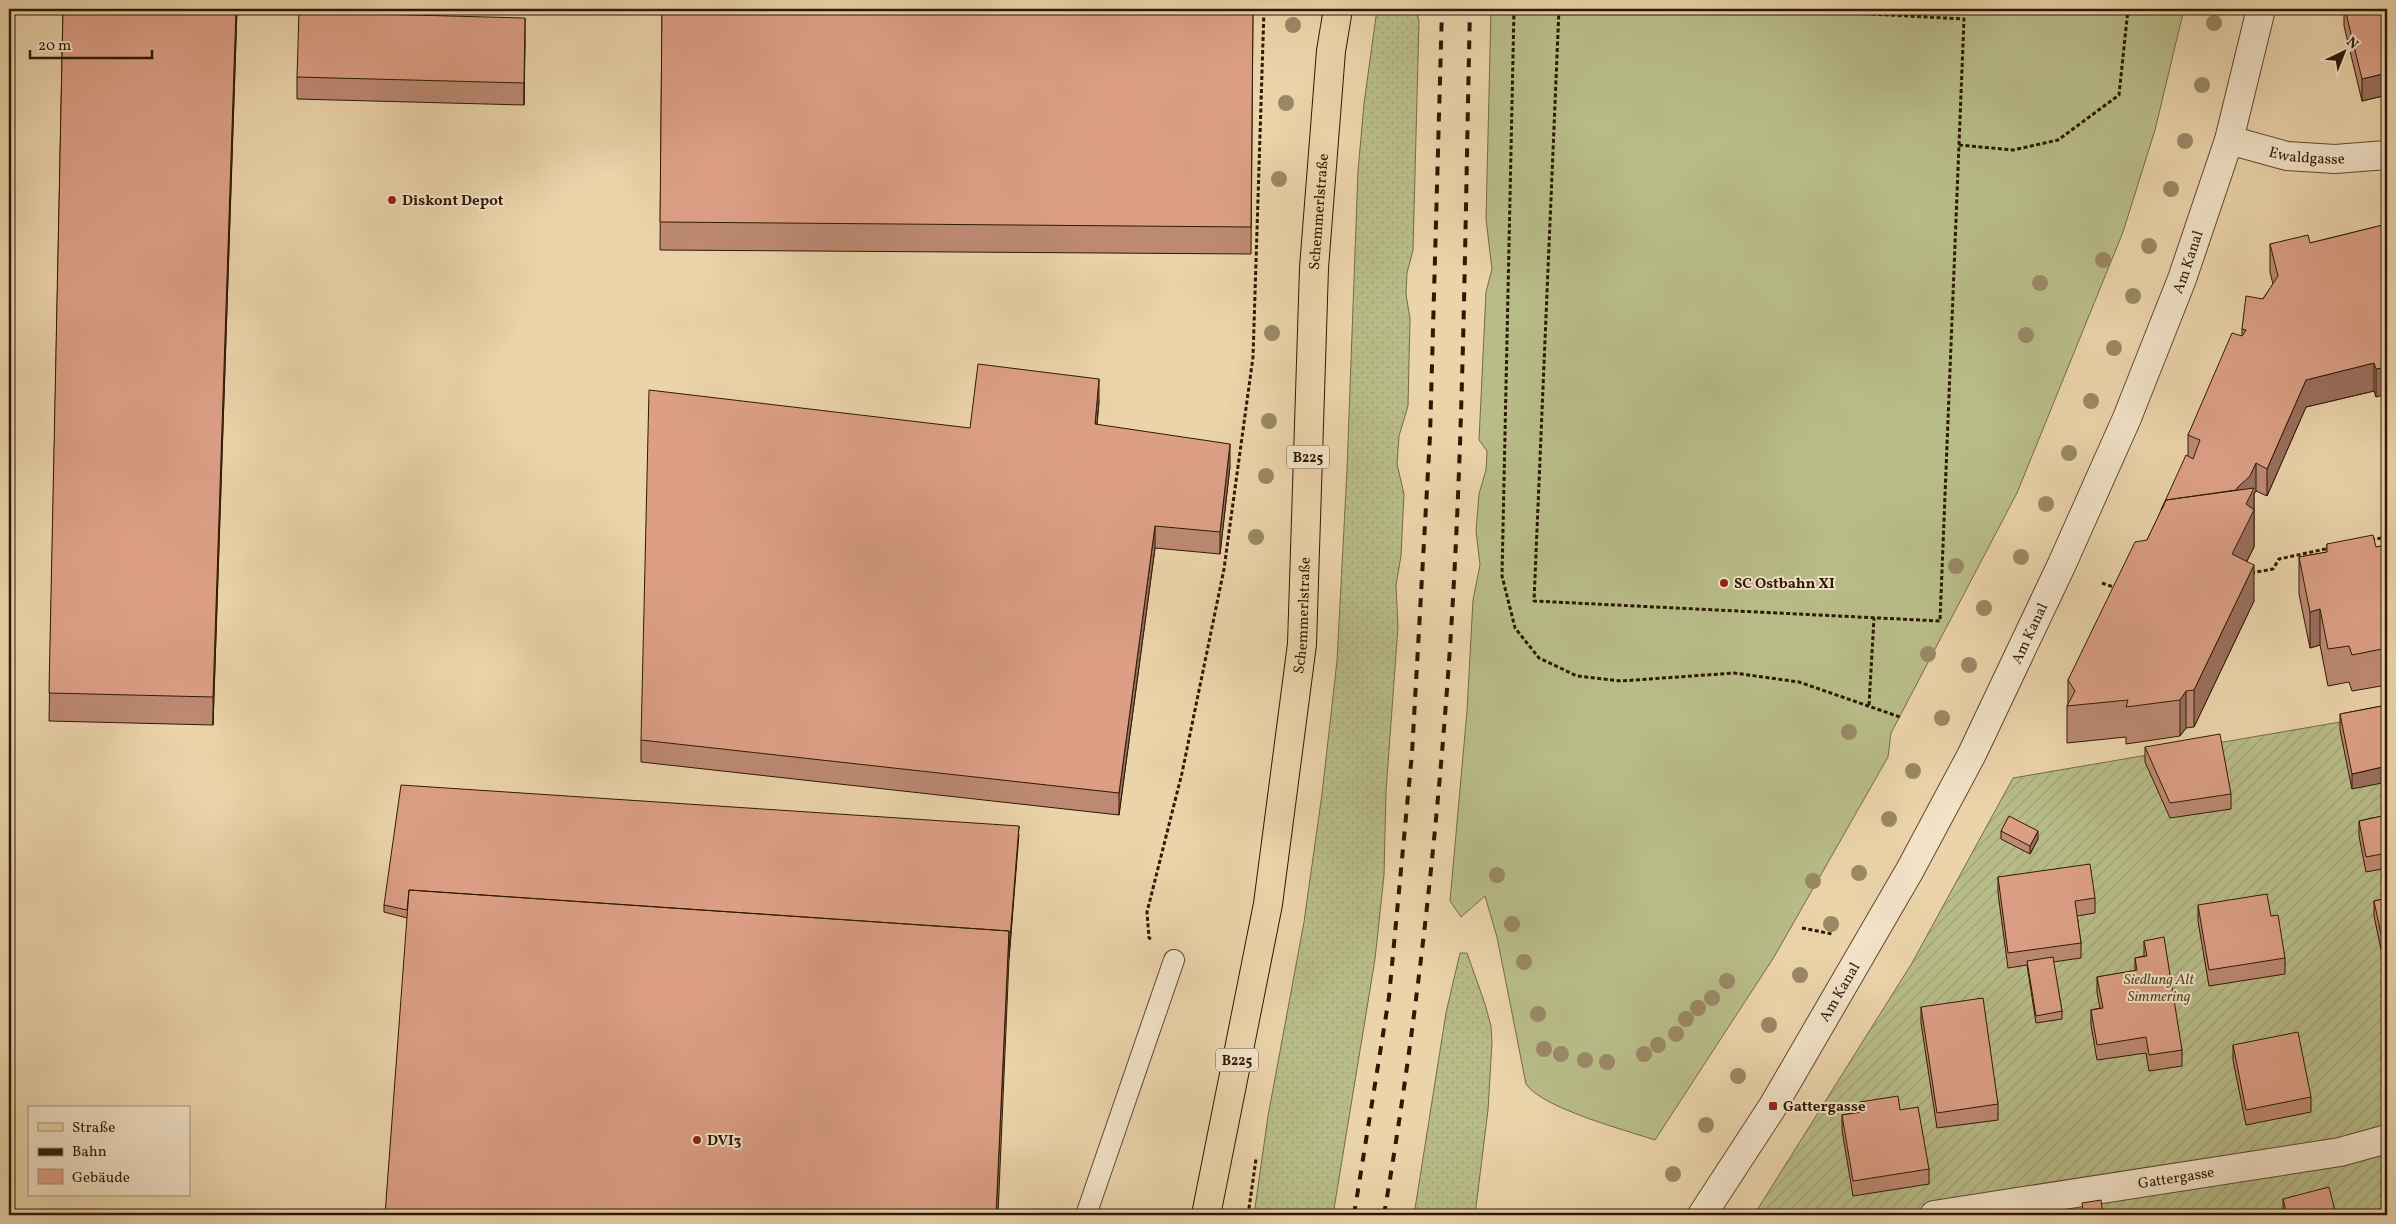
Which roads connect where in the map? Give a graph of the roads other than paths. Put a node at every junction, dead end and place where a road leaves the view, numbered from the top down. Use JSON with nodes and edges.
{"nodes":[{"id":1,"x":1338,"y":9,"type":"edge"},
{"id":2,"x":2261,"y":9,"type":"edge"},
{"id":3,"x":2229,"y":140,"type":"junction"},
{"id":4,"x":2387,"y":155,"type":"edge"},
{"id":5,"x":1174,"y":960,"type":"road end"},
{"id":6,"x":2387,"y":1139,"type":"edge"},
{"id":7,"x":1086,"y":1215,"type":"edge"},
{"id":8,"x":1206,"y":1215,"type":"edge"},
{"id":9,"x":1702,"y":1215,"type":"edge"},
{"id":10,"x":1934,"y":1215,"type":"edge"}],
"edges":[{"from":1,"to":8,"type":"main road","name":"Schemmerlstraße","number":"B225"},
{"from":2,"to":3,"type":"street","name":"Am Kanal"},
{"from":3,"to":4,"type":"street","name":"Ewaldgasse"},
{"from":3,"to":9,"type":"street","name":"Am Kanal"},
{"from":5,"to":7,"type":"lane"},
{"from":6,"to":10,"type":"street","name":"Gattergasse"}]}
